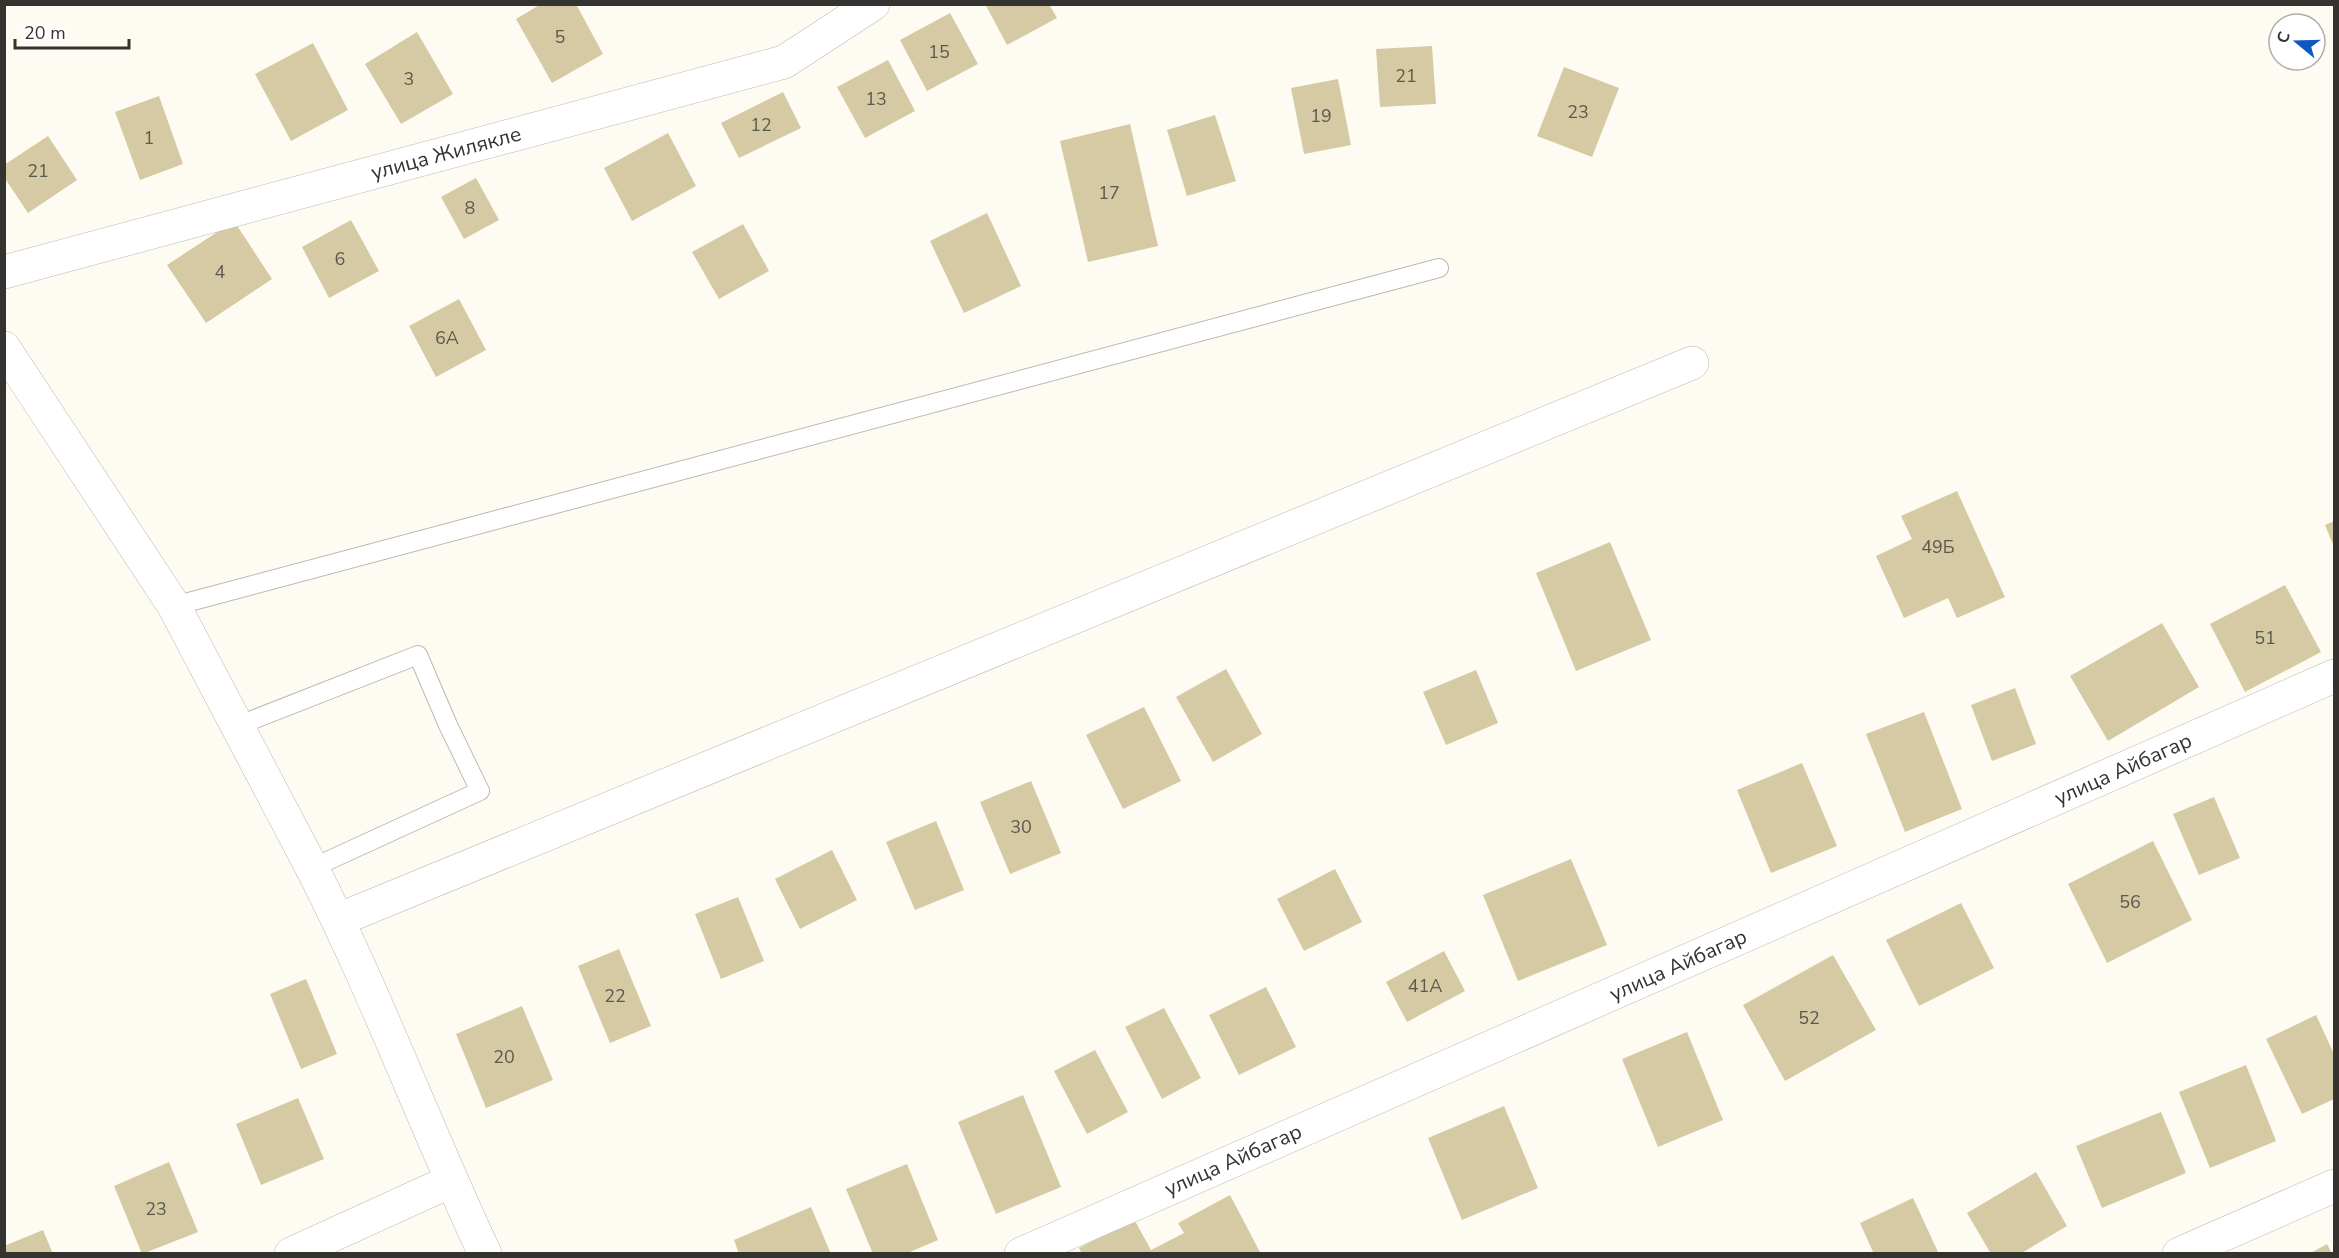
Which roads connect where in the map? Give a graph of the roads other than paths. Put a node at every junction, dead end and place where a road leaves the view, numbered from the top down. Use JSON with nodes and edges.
{"nodes":[{"id":1,"x":873,"y":4,"type":"edge"},
{"id":2,"x":1439,"y":268,"type":"dead end"},
{"id":3,"x":4,"y":272,"type":"edge"},
{"id":4,"x":4,"y":348,"type":"edge"},
{"id":5,"x":1692,"y":363,"type":"dead end"},
{"id":6,"x":174,"y":606,"type":"junction"},
{"id":7,"x":2334,"y":676,"type":"edge"},
{"id":8,"x":237,"y":726,"type":"junction"},
{"id":9,"x":312,"y":868,"type":"junction"},
{"id":10,"x":338,"y":920,"type":"junction"},
{"id":11,"x":451,"y":1181,"type":"junction"},
{"id":12,"x":2334,"y":1185,"type":"edge"},
{"id":13,"x":291,"y":1254,"type":"edge"},
{"id":14,"x":485,"y":1254,"type":"edge"},
{"id":15,"x":1021,"y":1254,"type":"edge"},
{"id":16,"x":2179,"y":1254,"type":"edge"}],
"edges":[{"from":1,"to":3,"type":"street","name":"улица Жилякле"},
{"from":2,"to":6,"type":"lane"},
{"from":4,"to":6,"type":"street"},
{"from":5,"to":10,"type":"street"},
{"from":6,"to":8,"type":"street"},
{"from":7,"to":15,"type":"street","name":"улица Айбагар"},
{"from":8,"to":9,"type":"street"},
{"from":8,"to":9,"type":"lane"},
{"from":9,"to":10,"type":"street"},
{"from":10,"to":11,"type":"street"},
{"from":11,"to":13,"type":"street"},
{"from":11,"to":14,"type":"street"},
{"from":12,"to":16,"type":"street"}]}
